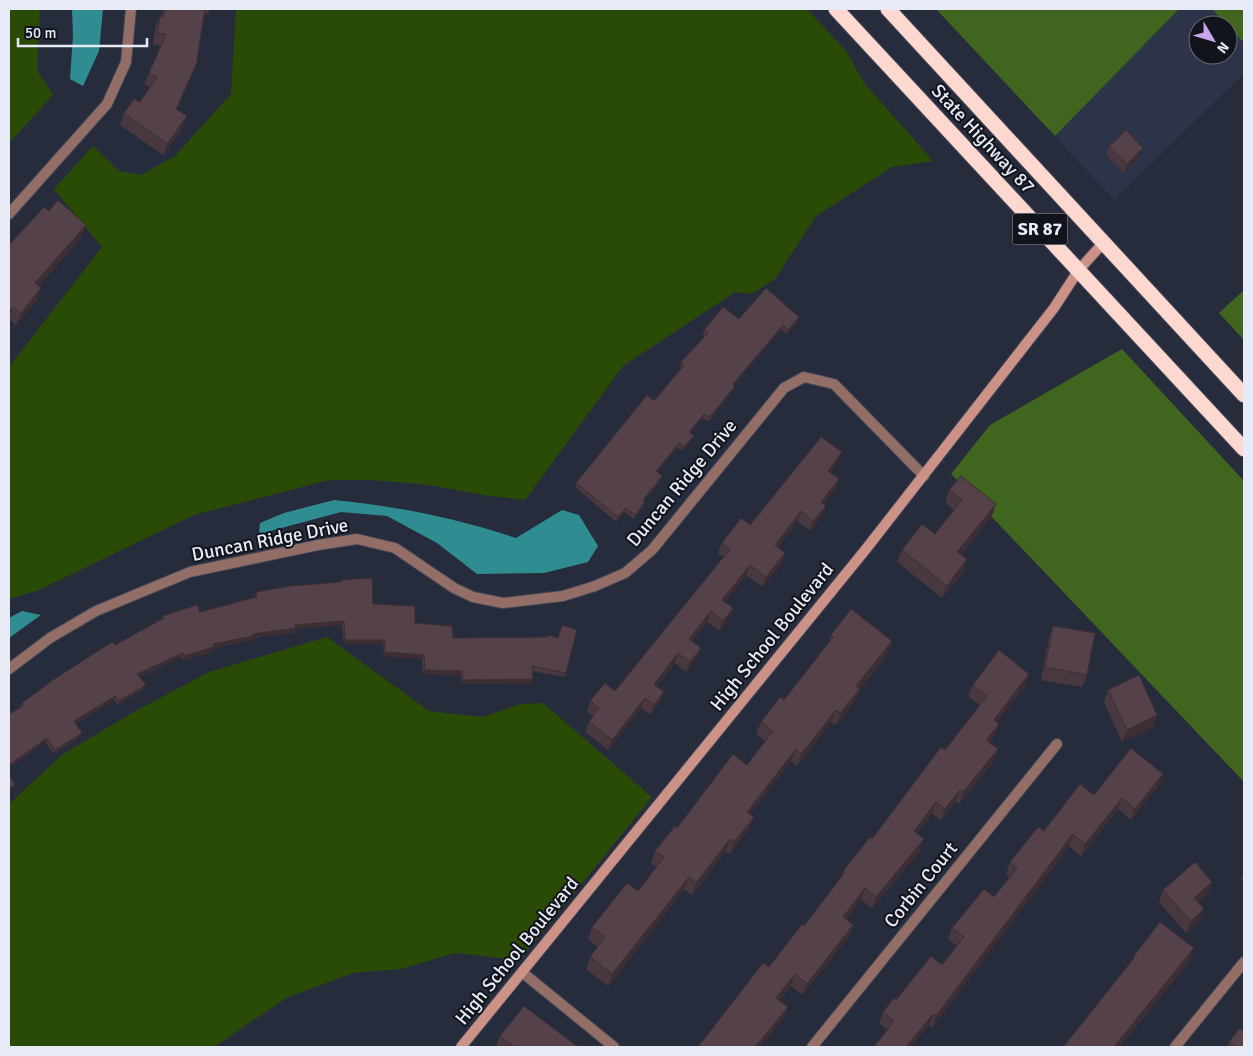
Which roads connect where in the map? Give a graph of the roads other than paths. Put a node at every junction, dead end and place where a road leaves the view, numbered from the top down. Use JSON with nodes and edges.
{"nodes":[{"id":1,"x":131,"y":9,"type":"edge"},
{"id":2,"x":836,"y":9,"type":"edge"},
{"id":3,"x":888,"y":9,"type":"edge"},
{"id":4,"x":9,"y":214,"type":"edge"},
{"id":5,"x":1103,"y":243,"type":"junction"},
{"id":6,"x":1078,"y":271,"type":"junction"},
{"id":7,"x":1244,"y":395,"type":"edge"},
{"id":8,"x":1244,"y":449,"type":"edge"},
{"id":9,"x":924,"y":476,"type":"junction"},
{"id":10,"x":9,"y":669,"type":"edge"},
{"id":11,"x":1057,"y":744,"type":"dead end"},
{"id":12,"x":1244,"y":962,"type":"edge"},
{"id":13,"x":523,"y":973,"type":"junction"},
{"id":14,"x":461,"y":1047,"type":"edge"},
{"id":15,"x":614,"y":1047,"type":"edge"},
{"id":16,"x":812,"y":1047,"type":"edge"},
{"id":17,"x":1175,"y":1047,"type":"edge"}],
"edges":[{"from":1,"to":4,"type":"street"},
{"from":2,"to":6,"type":"highway","name":"State Highway 87","number":"SR 87"},
{"from":3,"to":5,"type":"highway","number":"SR 87"},
{"from":5,"to":6,"type":"street","name":"High School Boulevard"},
{"from":5,"to":7,"type":"highway","number":"SR 87"},
{"from":6,"to":8,"type":"highway","name":"State Highway 87","number":"SR 87"},
{"from":6,"to":9,"type":"street","name":"High School Boulevard"},
{"from":9,"to":10,"type":"street","name":"Duncan Ridge Drive"},
{"from":9,"to":13,"type":"street","name":"High School Boulevard"},
{"from":11,"to":16,"type":"street","name":"Corbin Court"},
{"from":12,"to":17,"type":"street"},
{"from":13,"to":14,"type":"street","name":"High School Boulevard"},
{"from":13,"to":15,"type":"street"}]}
